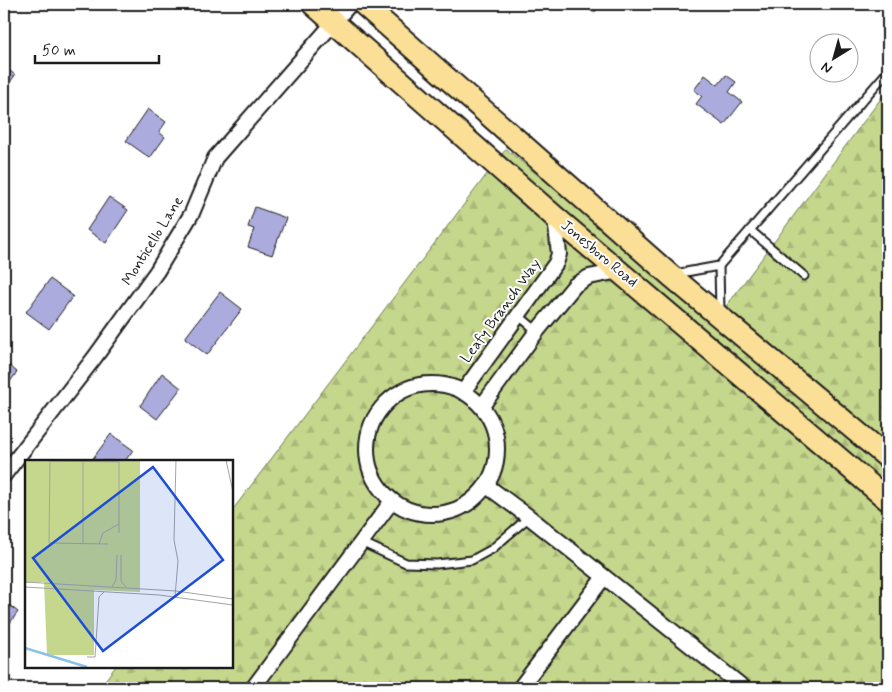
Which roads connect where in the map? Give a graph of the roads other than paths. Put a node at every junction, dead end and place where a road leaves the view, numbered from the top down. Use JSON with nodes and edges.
{"nodes":[{"id":1,"x":313,"y":4,"type":"edge"},
{"id":2,"x":350,"y":4,"type":"edge"},
{"id":3,"x":363,"y":4,"type":"edge"},
{"id":4,"x":334,"y":23,"type":"junction"},
{"id":5,"x":888,"y":71,"type":"edge"},
{"id":6,"x":555,"y":217,"type":"junction"},
{"id":7,"x":750,"y":230,"type":"junction"},
{"id":8,"x":719,"y":266,"type":"junction"},
{"id":9,"x":619,"y":271,"type":"junction"},
{"id":10,"x":670,"y":275,"type":"junction"},
{"id":11,"x":804,"y":276,"type":"dead end"},
{"id":12,"x":517,"y":315,"type":"junction"},
{"id":13,"x":721,"y":318,"type":"junction"},
{"id":14,"x":537,"y":331,"type":"junction"},
{"id":15,"x":463,"y":392,"type":"junction"},
{"id":16,"x":482,"y":406,"type":"junction"},
{"id":17,"x":888,"y":458,"type":"edge"},
{"id":18,"x":4,"y":474,"type":"edge"},
{"id":19,"x":487,"y":486,"type":"junction"},
{"id":20,"x":888,"y":500,"type":"edge"},
{"id":21,"x":392,"y":501,"type":"junction"},
{"id":22,"x":529,"y":517,"type":"junction"},
{"id":23,"x":361,"y":542,"type":"junction"},
{"id":24,"x":604,"y":577,"type":"junction"},
{"id":25,"x":253,"y":688,"type":"edge"},
{"id":26,"x":520,"y":688,"type":"edge"},
{"id":27,"x":744,"y":688,"type":"edge"}],
"edges":[{"from":1,"to":4,"type":"main road","name":"Jonesboro Road"},
{"from":2,"to":4,"type":"street","name":"Monticello Lane"},
{"from":3,"to":10,"type":"main road","name":"Jonesboro Road"},
{"from":4,"to":6,"type":"main road","name":"Jonesboro Road"},
{"from":4,"to":18,"type":"street","name":"Monticello Lane"},
{"from":5,"to":7,"type":"lane"},
{"from":6,"to":9,"type":"main road","name":"Jonesboro Road"},
{"from":6,"to":12,"type":"street","name":"Leafy Branch Way"},
{"from":7,"to":8,"type":"lane"},
{"from":7,"to":11,"type":"lane"},
{"from":8,"to":10,"type":"lane"},
{"from":8,"to":13,"type":"lane"},
{"from":9,"to":14,"type":"street"},
{"from":9,"to":20,"type":"main road","name":"Jonesboro Road"},
{"from":10,"to":13,"type":"main road","name":"Jonesboro Road"},
{"from":12,"to":14,"type":"lane"},
{"from":12,"to":15,"type":"street","name":"Leafy Branch Way"},
{"from":13,"to":17,"type":"main road","name":"Jonesboro Road"},
{"from":14,"to":16,"type":"street"},
{"from":15,"to":16,"type":"street"},
{"from":15,"to":21,"type":"street"},
{"from":16,"to":19,"type":"street"},
{"from":19,"to":21,"type":"street"},
{"from":19,"to":22,"type":"street"},
{"from":21,"to":23,"type":"street"},
{"from":22,"to":23,"type":"lane"},
{"from":22,"to":24,"type":"street"},
{"from":23,"to":25,"type":"street"},
{"from":24,"to":26,"type":"street"},
{"from":24,"to":27,"type":"street"}]}
